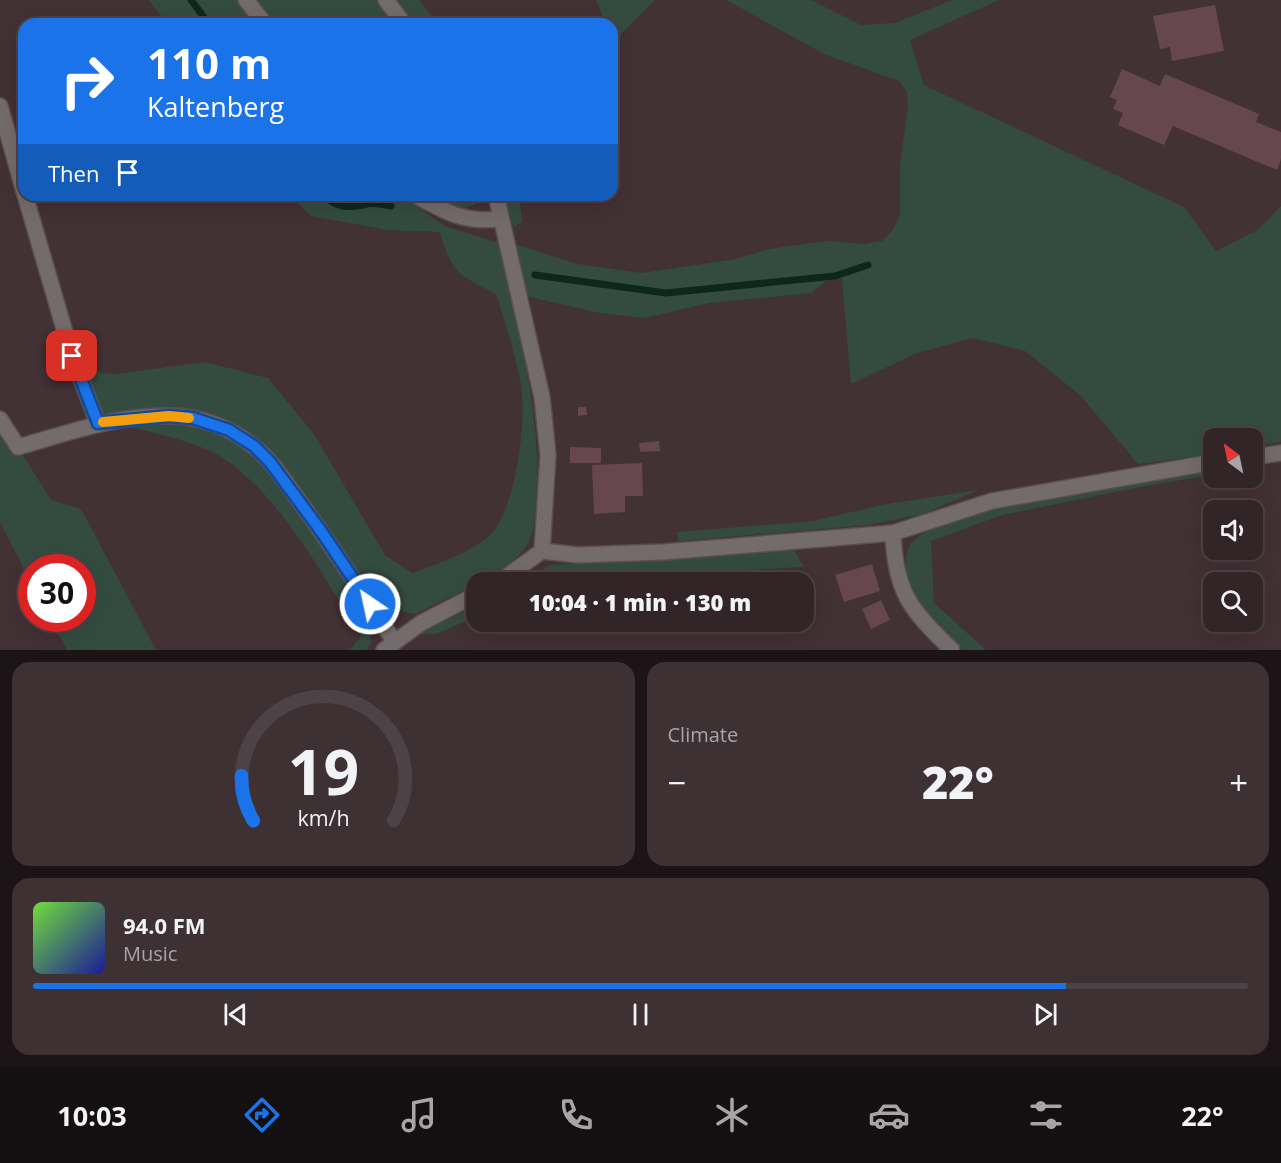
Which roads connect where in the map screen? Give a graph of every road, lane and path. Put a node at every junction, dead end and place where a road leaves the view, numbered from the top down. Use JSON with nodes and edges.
{"nodes":[{"id":1,"x":246,"y":0,"type":"edge"},
{"id":2,"x":386,"y":0,"type":"edge"},
{"id":3,"x":260,"y":18,"type":"edge"},
{"id":4,"x":400,"y":18,"type":"edge"},
{"id":5,"x":0,"y":106,"type":"edge"},
{"id":6,"x":18,"y":172,"type":"edge"},
{"id":7,"x":26,"y":201,"type":"edge"},
{"id":8,"x":426,"y":201,"type":"edge"},
{"id":9,"x":497,"y":201,"type":"edge"},
{"id":10,"x":500,"y":219,"type":"junction"},
{"id":11,"x":0,"y":418,"type":"edge"},
{"id":12,"x":98,"y":423,"type":"junction"},
{"id":13,"x":1281,"y":453,"type":"edge"},
{"id":14,"x":1263,"y":455,"type":"edge"},
{"id":15,"x":1203,"y":464,"type":"edge"},
{"id":16,"x":893,"y":533,"type":"junction"},
{"id":17,"x":542,"y":551,"type":"junction"},
{"id":18,"x":516,"y":572,"type":"edge"},
{"id":19,"x":466,"y":600,"type":"edge"},
{"id":20,"x":389,"y":645,"type":"edge"},
{"id":21,"x":952,"y":650,"type":"edge"}],
"edges":[{"from":1,"to":3,"type":"street"},
{"from":2,"to":4,"type":"street"},
{"from":5,"to":6,"type":"street"},
{"from":7,"to":12,"type":"street"},
{"from":8,"to":10,"type":"street"},
{"from":9,"to":10,"type":"street"},
{"from":10,"to":17,"type":"street"},
{"from":11,"to":12,"type":"street"},
{"from":12,"to":20,"type":"street"},
{"from":13,"to":14,"type":"street"},
{"from":15,"to":16,"type":"street"},
{"from":16,"to":17,"type":"street"},
{"from":16,"to":21,"type":"street"},
{"from":17,"to":18,"type":"street"},
{"from":19,"to":20,"type":"street"}]}
